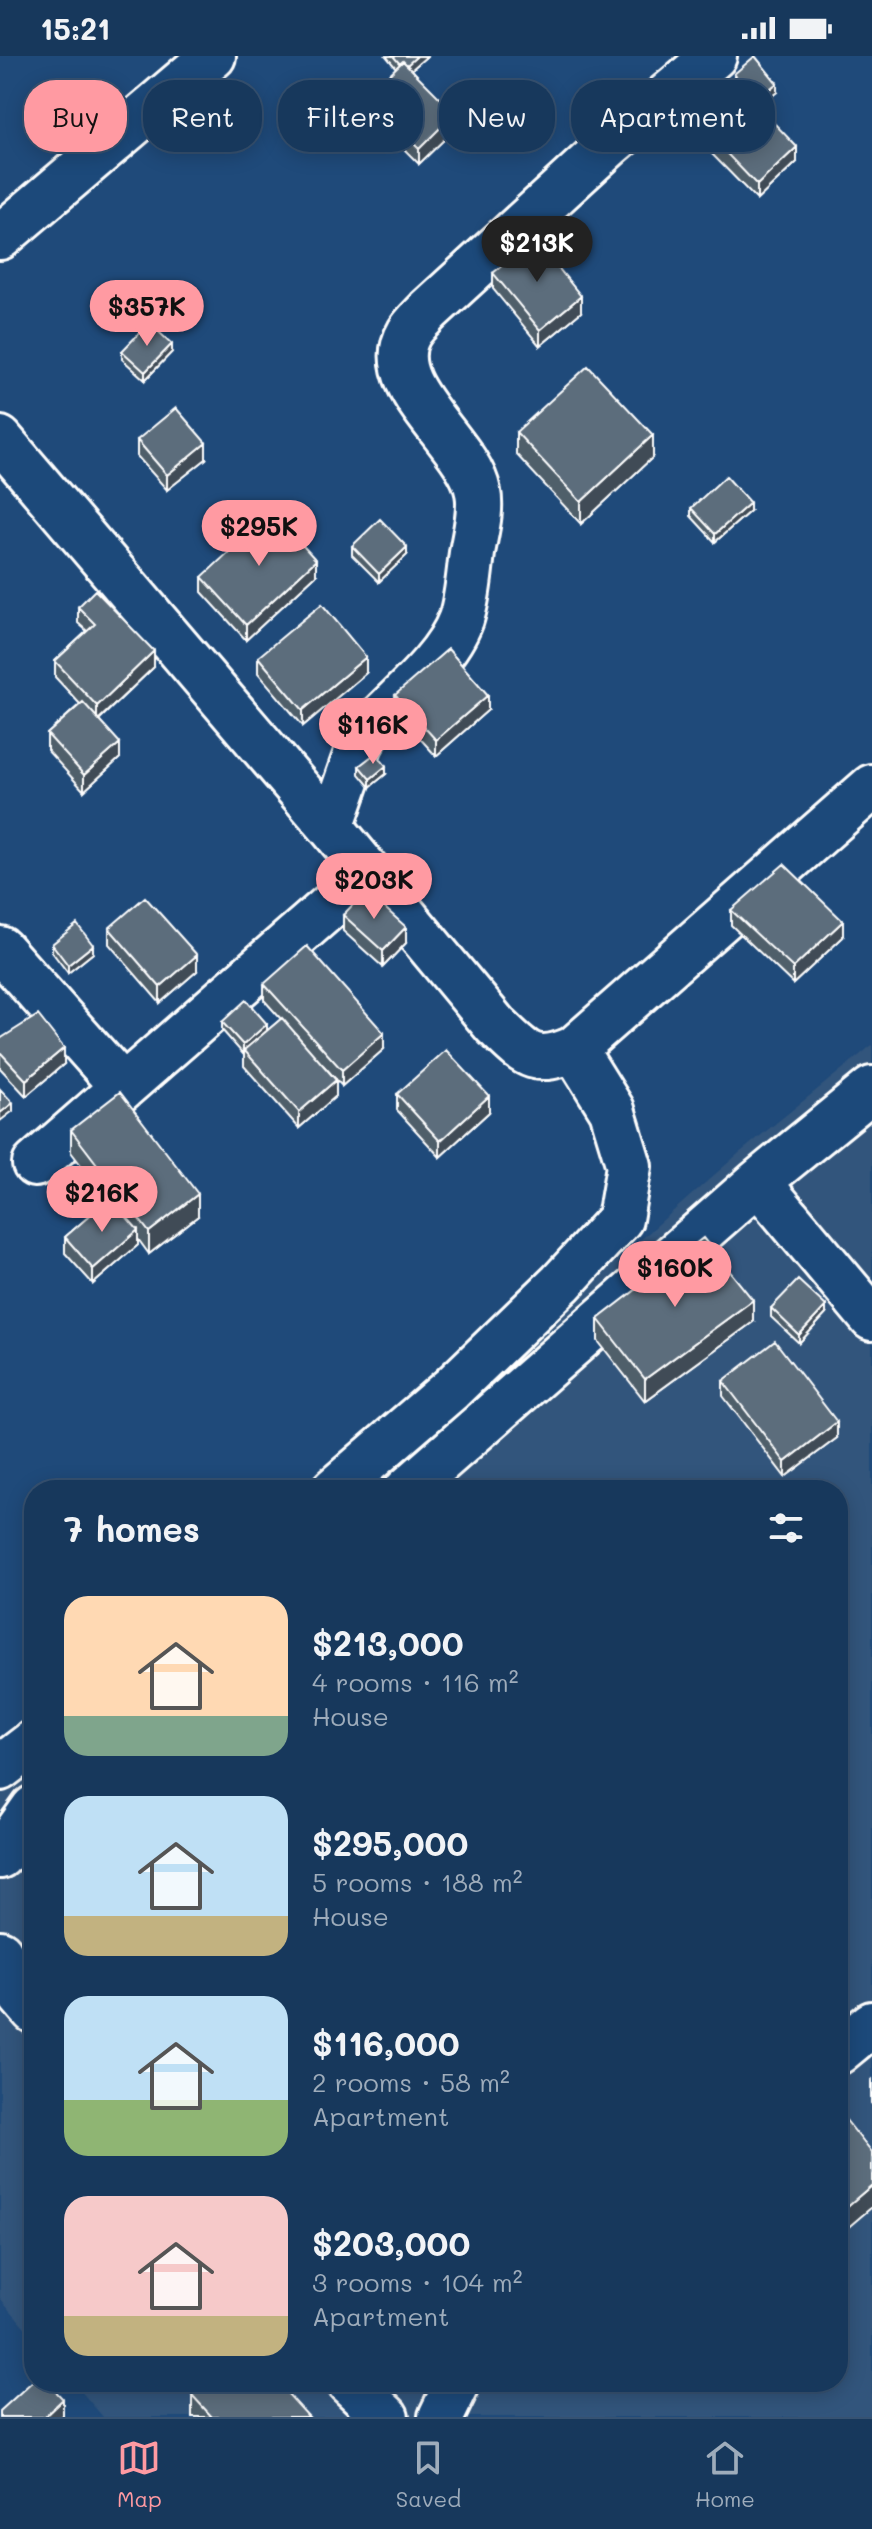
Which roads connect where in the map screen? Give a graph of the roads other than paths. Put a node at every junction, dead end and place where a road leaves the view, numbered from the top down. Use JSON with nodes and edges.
{"nodes":[{"id":1,"x":213,"y":56,"type":"edge"},
{"id":2,"x":714,"y":56,"type":"edge"},
{"id":3,"x":0,"y":237,"type":"edge"},
{"id":4,"x":0,"y":439,"type":"edge"},
{"id":5,"x":872,"y":787,"type":"edge"},
{"id":6,"x":331,"y":827,"type":"junction"},
{"id":7,"x":368,"y":873,"type":"junction"},
{"id":8,"x":0,"y":949,"type":"edge"},
{"id":9,"x":574,"y":1049,"type":"junction"},
{"id":10,"x":122,"y":1086,"type":"junction"},
{"id":11,"x":872,"y":1089,"type":"edge"},
{"id":12,"x":35,"y":1164,"type":"dead end"},
{"id":13,"x":758,"y":1182,"type":"junction"},
{"id":14,"x":872,"y":1318,"type":"edge"},
{"id":15,"x":346,"y":1480,"type":"edge"},
{"id":16,"x":418,"y":1480,"type":"edge"},
{"id":17,"x":24,"y":1750,"type":"edge"},
{"id":18,"x":0,"y":1768,"type":"edge"},
{"id":19,"x":24,"y":1822,"type":"edge"},
{"id":20,"x":0,"y":1856,"type":"edge"},
{"id":21,"x":0,"y":1953,"type":"edge"},
{"id":22,"x":24,"y":1999,"type":"edge"},
{"id":23,"x":872,"y":2024,"type":"edge"},
{"id":24,"x":848,"y":2044,"type":"edge"},
{"id":25,"x":360,"y":2392,"type":"edge"},
{"id":26,"x":453,"y":2392,"type":"edge"},
{"id":27,"x":386,"y":2417,"type":"edge"},
{"id":28,"x":441,"y":2417,"type":"edge"}],
"edges":[{"from":1,"to":3,"type":"street"},
{"from":2,"to":6,"type":"street"},
{"from":4,"to":6,"type":"street"},
{"from":5,"to":9,"type":"street"},
{"from":6,"to":7,"type":"street"},
{"from":7,"to":9,"type":"street"},
{"from":7,"to":10,"type":"street"},
{"from":8,"to":10,"type":"street"},
{"from":9,"to":15,"type":"street"},
{"from":10,"to":12,"type":"street"},
{"from":11,"to":13,"type":"street"},
{"from":13,"to":14,"type":"street"},
{"from":13,"to":16,"type":"street"},
{"from":17,"to":18,"type":"street"},
{"from":19,"to":20,"type":"street"},
{"from":21,"to":22,"type":"street"},
{"from":23,"to":24,"type":"street"},
{"from":25,"to":27,"type":"street"},
{"from":26,"to":28,"type":"street"}]}
